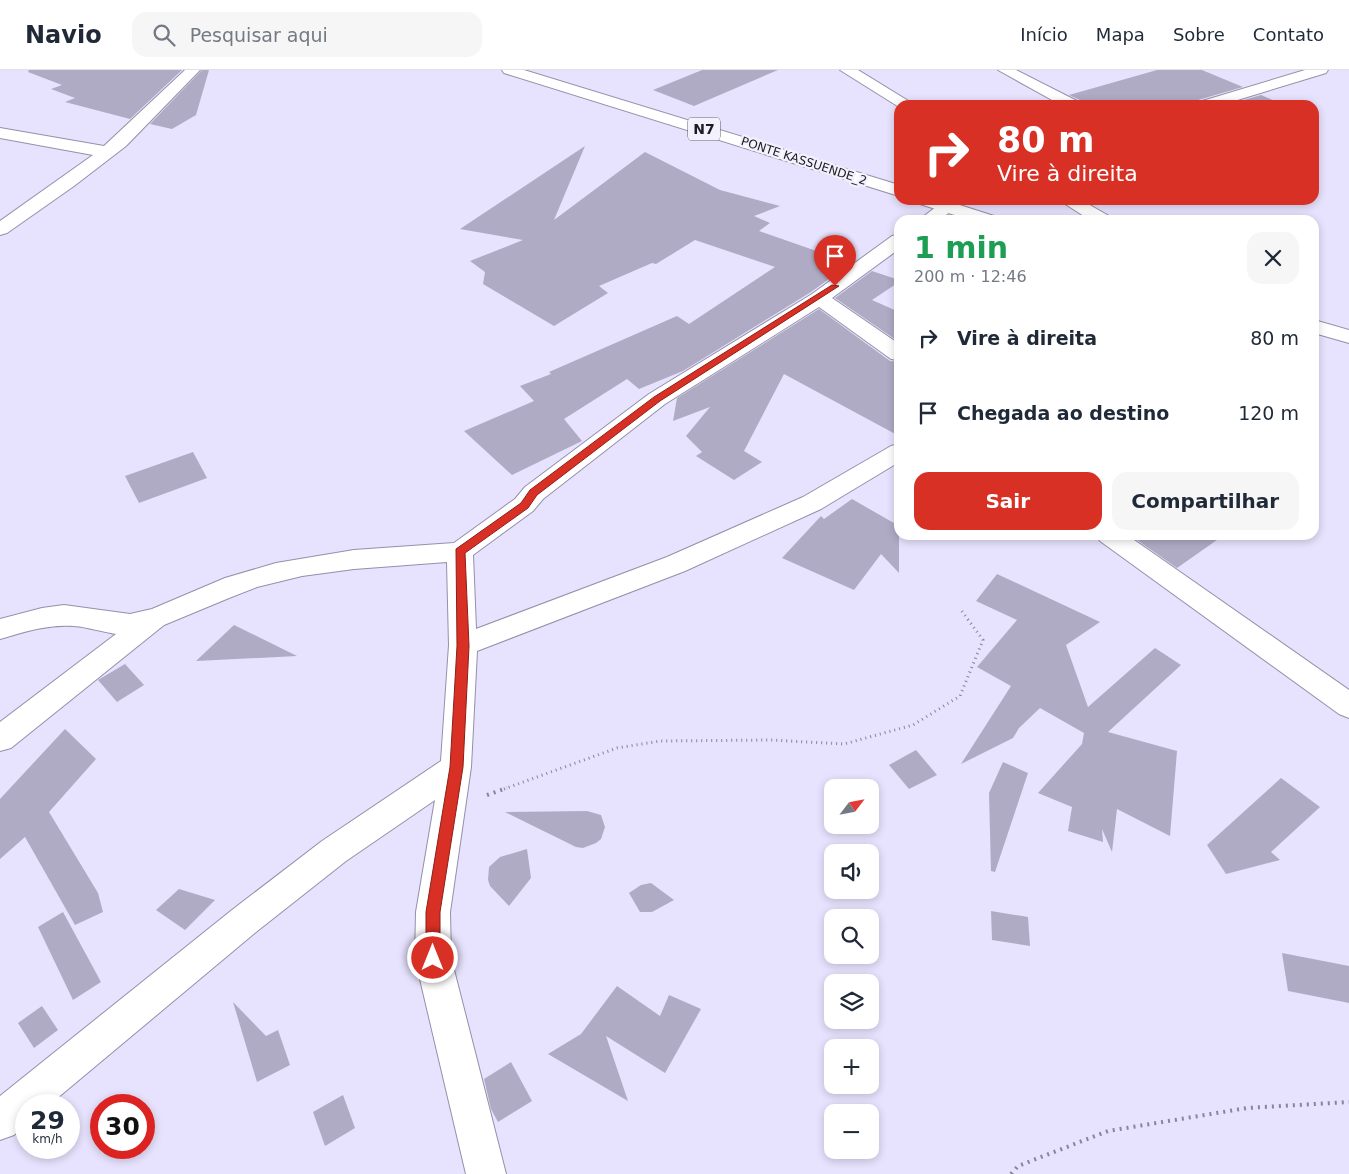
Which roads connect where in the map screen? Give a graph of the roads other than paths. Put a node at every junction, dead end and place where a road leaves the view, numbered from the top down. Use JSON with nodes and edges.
{"nodes":[{"id":1,"x":194,"y":70,"type":"edge"},
{"id":2,"x":509,"y":70,"type":"edge"},
{"id":3,"x":847,"y":70,"type":"edge"},
{"id":4,"x":1004,"y":70,"type":"edge"},
{"id":5,"x":1321,"y":70,"type":"edge"},
{"id":6,"x":1260,"y":73,"type":"dead end"},
{"id":7,"x":1282,"y":82,"type":"junction"},
{"id":8,"x":898,"y":100,"type":"edge"},
{"id":9,"x":1063,"y":100,"type":"edge"},
{"id":10,"x":1222,"y":100,"type":"edge"},
{"id":11,"x":0,"y":133,"type":"edge"},
{"id":12,"x":107,"y":152,"type":"junction"},
{"id":13,"x":894,"y":189,"type":"edge"},
{"id":14,"x":941,"y":205,"type":"edge"},
{"id":15,"x":1077,"y":205,"type":"edge"},
{"id":16,"x":947,"y":207,"type":"junction"},
{"id":17,"x":935,"y":215,"type":"edge"},
{"id":18,"x":972,"y":215,"type":"edge"},
{"id":19,"x":1094,"y":215,"type":"edge"},
{"id":20,"x":0,"y":228,"type":"edge"},
{"id":21,"x":894,"y":244,"type":"edge"},
{"id":22,"x":819,"y":298,"type":"junction"},
{"id":23,"x":1319,"y":328,"type":"edge"},
{"id":24,"x":1349,"y":338,"type":"edge"},
{"id":25,"x":894,"y":350,"type":"edge"},
{"id":26,"x":894,"y":454,"type":"edge"},
{"id":27,"x":1116,"y":540,"type":"edge"},
{"id":28,"x":460,"y":552,"type":"junction"},
{"id":29,"x":158,"y":617,"type":"junction"},
{"id":30,"x":0,"y":630,"type":"edge"},
{"id":31,"x":463,"y":646,"type":"junction"},
{"id":32,"x":1349,"y":706,"type":"edge"},
{"id":33,"x":0,"y":739,"type":"edge"},
{"id":34,"x":456,"y":767,"type":"junction"},
{"id":35,"x":0,"y":1121,"type":"edge"},
{"id":36,"x":486,"y":1174,"type":"edge"}],
"edges":[{"from":1,"to":12,"type":"main road"},
{"from":2,"to":13,"type":"main road","name":"PONTE KASSUENDE_2","number":"N7"},
{"from":3,"to":8,"type":"main road"},
{"from":4,"to":9,"type":"main road"},
{"from":5,"to":7,"type":"main road"},
{"from":6,"to":7,"type":"main road"},
{"from":7,"to":10,"type":"main road"},
{"from":11,"to":12,"type":"main road"},
{"from":12,"to":20,"type":"main road"},
{"from":14,"to":16,"type":"main road"},
{"from":15,"to":19,"type":"main road"},
{"from":16,"to":17,"type":"main road"},
{"from":16,"to":18,"type":"main road"},
{"from":21,"to":22,"type":"main road"},
{"from":22,"to":25,"type":"main road"},
{"from":22,"to":28,"type":"main road"},
{"from":23,"to":24,"type":"main road"},
{"from":26,"to":31,"type":"main road"},
{"from":27,"to":32,"type":"main road"},
{"from":28,"to":29,"type":"main road"},
{"from":28,"to":31,"type":"main road"},
{"from":29,"to":30,"type":"main road"},
{"from":29,"to":33,"type":"main road"},
{"from":31,"to":34,"type":"main road"},
{"from":34,"to":35,"type":"main road"},
{"from":34,"to":36,"type":"main road"}]}
